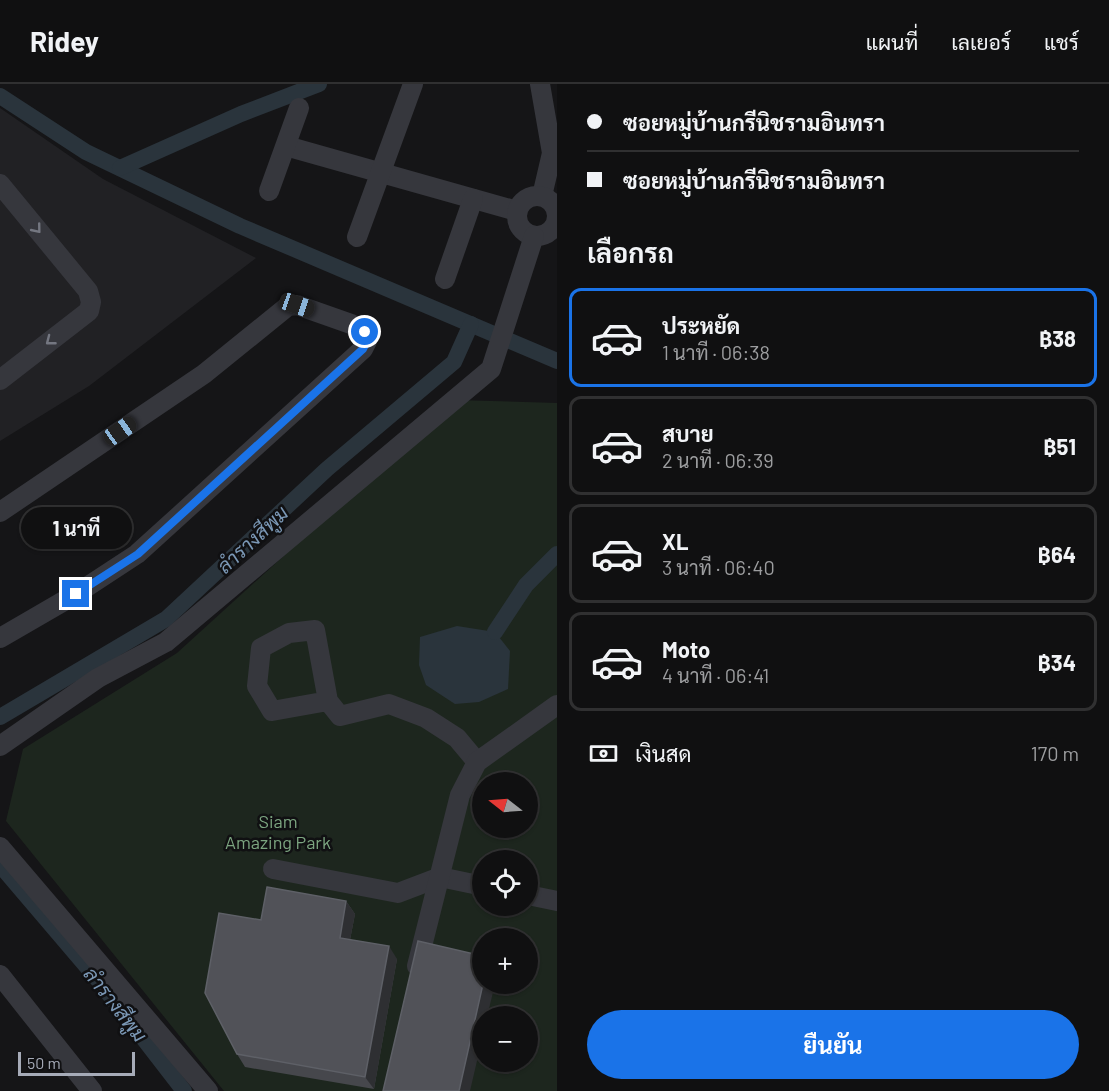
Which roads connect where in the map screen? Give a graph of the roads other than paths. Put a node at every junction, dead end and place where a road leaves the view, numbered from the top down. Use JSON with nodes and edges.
{"nodes":[{"id":1,"x":413,"y":84,"type":"edge"},
{"id":2,"x":540,"y":84,"type":"edge"},
{"id":3,"x":299,"y":108,"type":"dead end"},
{"id":4,"x":286,"y":146,"type":"junction"},
{"id":5,"x":380,"y":173,"type":"junction"},
{"id":6,"x":0,"y":184,"type":"edge"},
{"id":7,"x":269,"y":191,"type":"dead end"},
{"id":8,"x":542,"y":196,"type":"junction"},
{"id":9,"x":473,"y":199,"type":"junction"},
{"id":10,"x":517,"y":211,"type":"junction"},
{"id":11,"x":556,"y":223,"type":"edge"},
{"id":12,"x":534,"y":236,"type":"junction"},
{"id":13,"x":357,"y":237,"type":"dead end"},
{"id":14,"x":445,"y":279,"type":"dead end"},
{"id":15,"x":0,"y":380,"type":"edge"},
{"id":16,"x":0,"y":512,"type":"edge"},
{"id":17,"x":0,"y":638,"type":"edge"},
{"id":18,"x":328,"y":701,"type":"junction"},
{"id":19,"x":557,"y":705,"type":"edge"},
{"id":20,"x":0,"y":746,"type":"edge"},
{"id":21,"x":477,"y":762,"type":"junction"},
{"id":22,"x":0,"y":847,"type":"edge"},
{"id":23,"x":273,"y":869,"type":"dead end"},
{"id":24,"x":440,"y":877,"type":"junction"},
{"id":25,"x":472,"y":884,"type":"edge"},
{"id":26,"x":538,"y":897,"type":"edge"},
{"id":27,"x":557,"y":901,"type":"edge"},
{"id":28,"x":0,"y":975,"type":"edge"},
{"id":29,"x":411,"y":990,"type":"edge"},
{"id":30,"x":92,"y":1091,"type":"edge"},
{"id":31,"x":208,"y":1091,"type":"edge"}],
"edges":[{"from":1,"to":5,"type":"street"},
{"from":2,"to":8,"type":"street"},
{"from":3,"to":4,"type":"street"},
{"from":4,"to":5,"type":"street"},
{"from":4,"to":7,"type":"street"},
{"from":5,"to":9,"type":"street"},
{"from":5,"to":13,"type":"street"},
{"from":6,"to":15,"type":"street","one_way":true},
{"from":8,"to":10,"type":"street"},
{"from":8,"to":11,"type":"street"},
{"from":9,"to":10,"type":"street"},
{"from":9,"to":14,"type":"street"},
{"from":10,"to":12,"type":"street"},
{"from":11,"to":12,"type":"street"},
{"from":12,"to":20,"type":"street"},
{"from":16,"to":17,"type":"street"},
{"from":18,"to":18,"type":"street"},
{"from":18,"to":21,"type":"street"},
{"from":19,"to":21,"type":"street"},
{"from":21,"to":24,"type":"street"},
{"from":22,"to":31,"type":"street"},
{"from":23,"to":24,"type":"street"},
{"from":24,"to":25,"type":"street"},
{"from":24,"to":29,"type":"street"},
{"from":26,"to":27,"type":"street"},
{"from":28,"to":30,"type":"street"}]}
